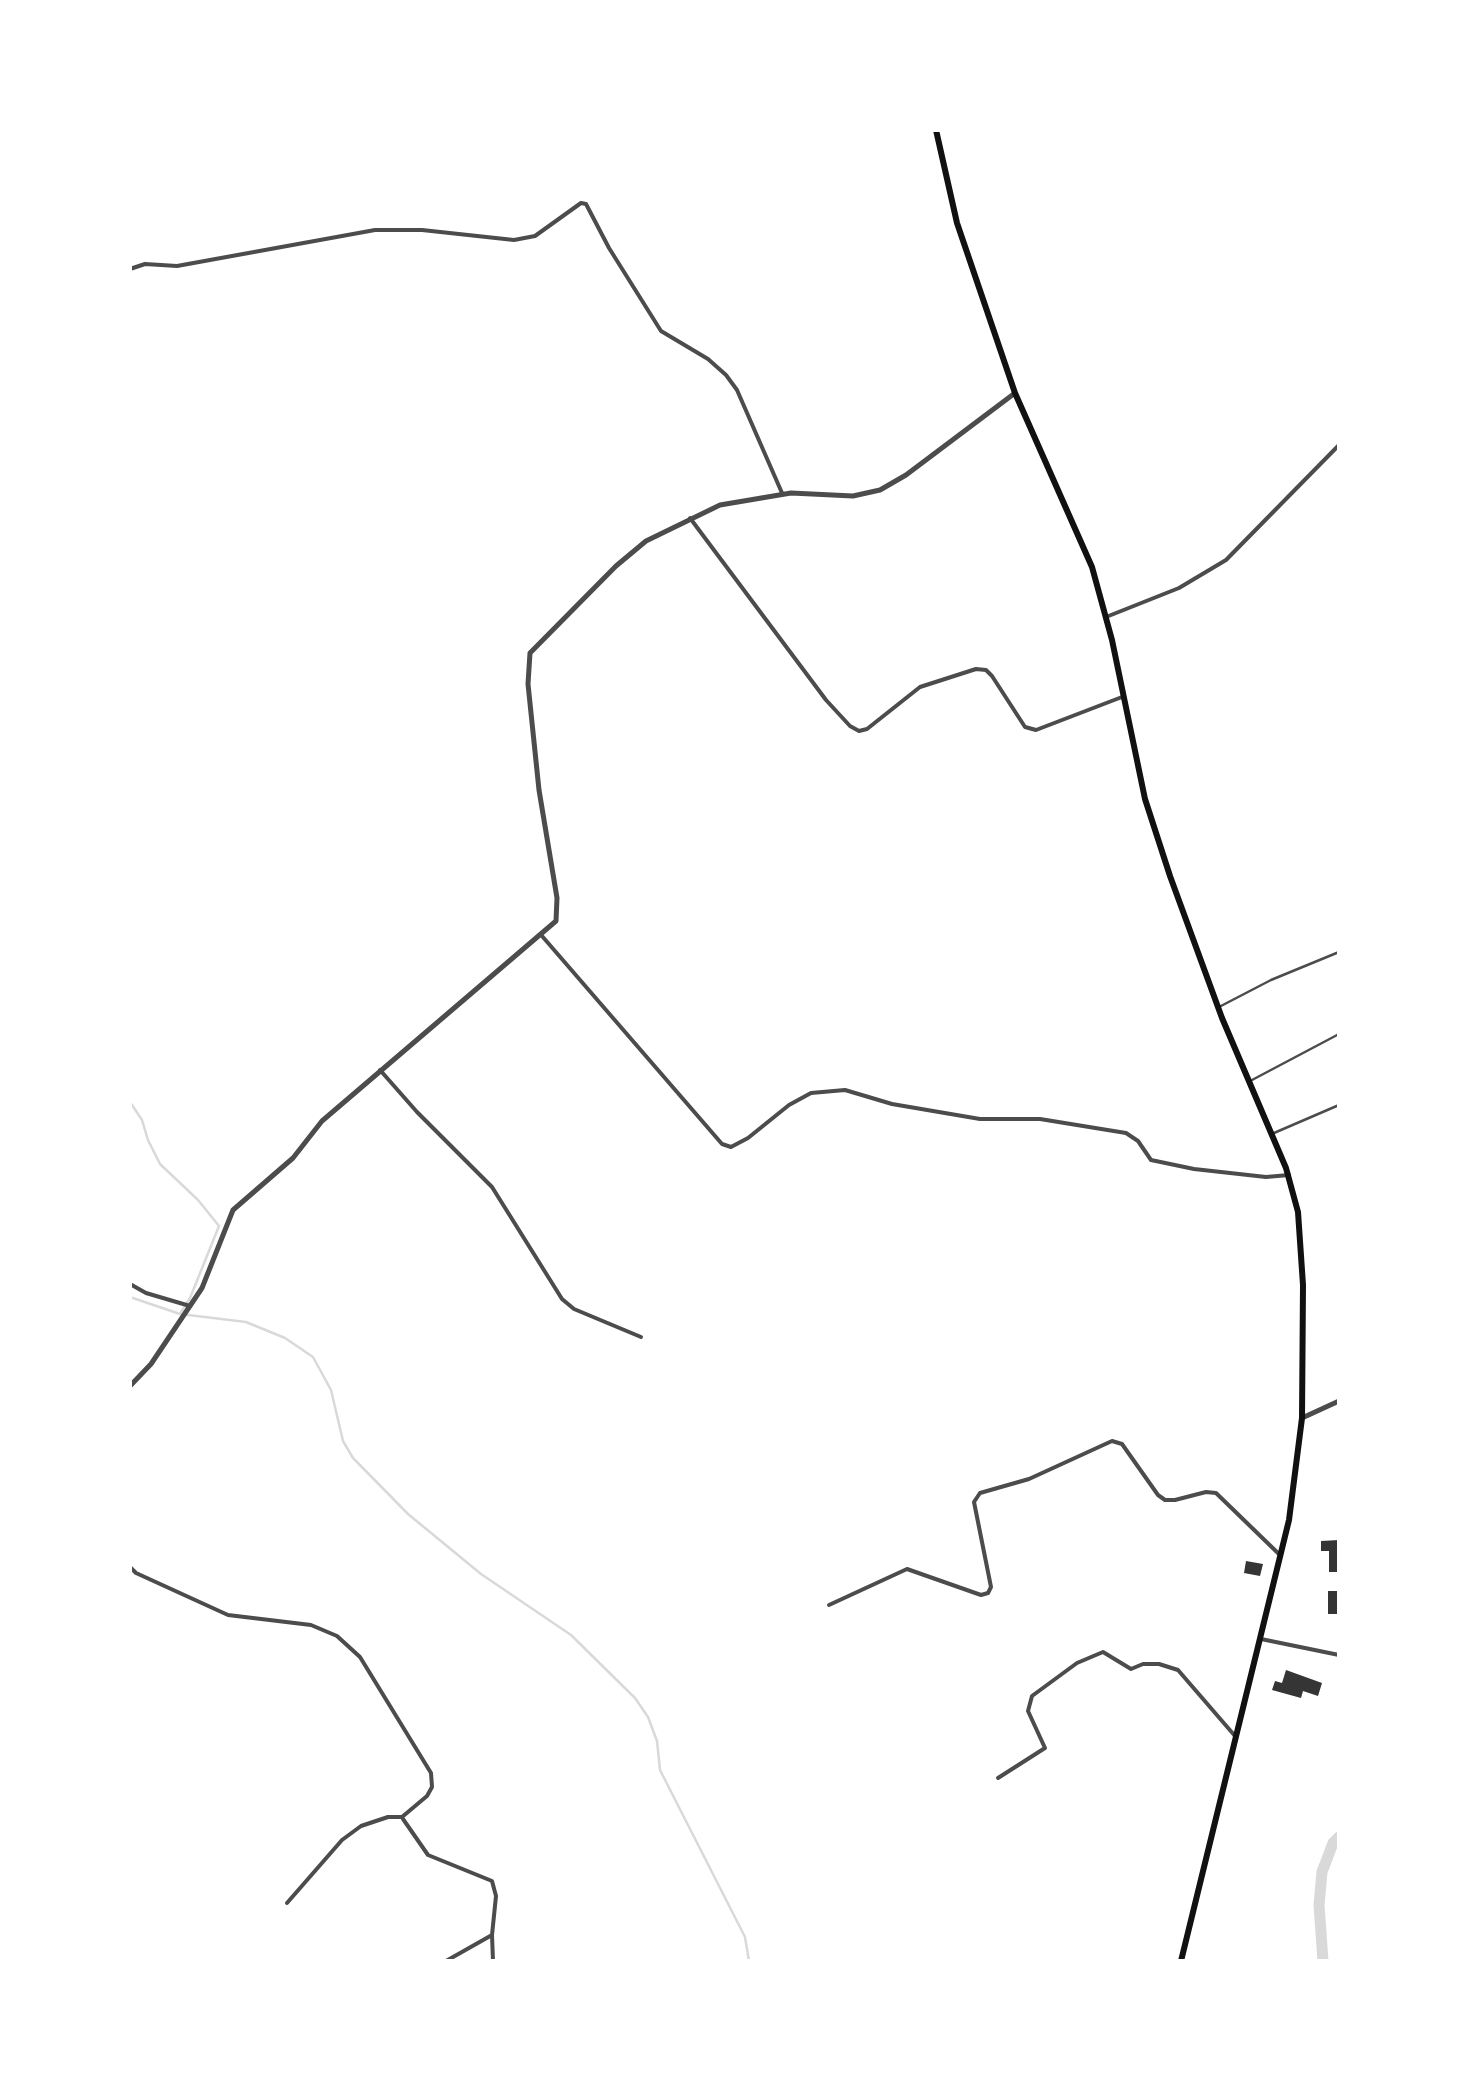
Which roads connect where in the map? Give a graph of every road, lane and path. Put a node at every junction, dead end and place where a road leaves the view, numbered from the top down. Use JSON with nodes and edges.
{"nodes":[{"id":1,"x":936,"y":130,"type":"edge"},
{"id":2,"x":130,"y":269,"type":"edge"},
{"id":3,"x":1339,"y":309,"type":"edge"},
{"id":4,"x":1339,"y":336,"type":"edge"},
{"id":5,"x":1015,"y":393,"type":"junction"},
{"id":6,"x":1339,"y":445,"type":"edge"},
{"id":7,"x":782,"y":494,"type":"junction"},
{"id":8,"x":690,"y":518,"type":"junction"},
{"id":9,"x":1106,"y":618,"type":"junction"},
{"id":10,"x":1124,"y":696,"type":"junction"},
{"id":11,"x":542,"y":936,"type":"junction"},
{"id":12,"x":1339,"y":952,"type":"edge"},
{"id":13,"x":1218,"y":1008,"type":"junction"},
{"id":14,"x":1339,"y":1034,"type":"edge"},
{"id":15,"x":380,"y":1070,"type":"junction"},
{"id":16,"x":1250,"y":1081,"type":"junction"},
{"id":17,"x":1339,"y":1105,"type":"edge"},
{"id":18,"x":1272,"y":1134,"type":"junction"},
{"id":19,"x":1289,"y":1176,"type":"junction"},
{"id":20,"x":130,"y":1284,"type":"edge"},
{"id":21,"x":190,"y":1306,"type":"junction"},
{"id":22,"x":641,"y":1337,"type":"dead end"},
{"id":23,"x":130,"y":1386,"type":"edge"},
{"id":24,"x":1339,"y":1401,"type":"edge"},
{"id":25,"x":1302,"y":1418,"type":"junction"},
{"id":26,"x":1281,"y":1556,"type":"junction"},
{"id":27,"x":130,"y":1566,"type":"edge"},
{"id":28,"x":133,"y":1574,"type":"edge"},
{"id":29,"x":829,"y":1605,"type":"dead end"},
{"id":30,"x":1261,"y":1639,"type":"junction"},
{"id":31,"x":1339,"y":1655,"type":"edge"},
{"id":32,"x":1234,"y":1736,"type":"junction"},
{"id":33,"x":998,"y":1778,"type":"dead end"},
{"id":34,"x":402,"y":1817,"type":"junction"},
{"id":35,"x":287,"y":1903,"type":"dead end"},
{"id":36,"x":492,"y":1935,"type":"junction"},
{"id":37,"x":446,"y":1961,"type":"edge"},
{"id":38,"x":493,"y":1961,"type":"edge"},
{"id":39,"x":1182,"y":1961,"type":"edge"}],
"edges":[{"from":1,"to":5,"type":"main road"},
{"from":2,"to":7,"type":"street"},
{"from":3,"to":4,"type":"street"},
{"from":5,"to":7,"type":"street"},
{"from":5,"to":9,"type":"main road"},
{"from":6,"to":9,"type":"street"},
{"from":7,"to":8,"type":"street"},
{"from":8,"to":10,"type":"street"},
{"from":8,"to":11,"type":"street"},
{"from":9,"to":10,"type":"main road"},
{"from":10,"to":13,"type":"main road"},
{"from":11,"to":15,"type":"street"},
{"from":11,"to":19,"type":"street"},
{"from":12,"to":13,"type":"lane"},
{"from":13,"to":16,"type":"main road"},
{"from":14,"to":16,"type":"lane"},
{"from":15,"to":21,"type":"street"},
{"from":15,"to":22,"type":"street"},
{"from":16,"to":18,"type":"main road"},
{"from":17,"to":18,"type":"lane"},
{"from":18,"to":19,"type":"main road"},
{"from":19,"to":25,"type":"main road"},
{"from":20,"to":21,"type":"street"},
{"from":21,"to":23,"type":"street"},
{"from":24,"to":25,"type":"street"},
{"from":25,"to":26,"type":"main road"},
{"from":26,"to":29,"type":"street"},
{"from":26,"to":30,"type":"main road"},
{"from":27,"to":28,"type":"street"},
{"from":28,"to":34,"type":"street"},
{"from":30,"to":31,"type":"street"},
{"from":30,"to":32,"type":"main road"},
{"from":32,"to":33,"type":"street"},
{"from":32,"to":39,"type":"main road"},
{"from":34,"to":35,"type":"street"},
{"from":34,"to":36,"type":"street"},
{"from":36,"to":37,"type":"street"},
{"from":36,"to":38,"type":"street"}]}
